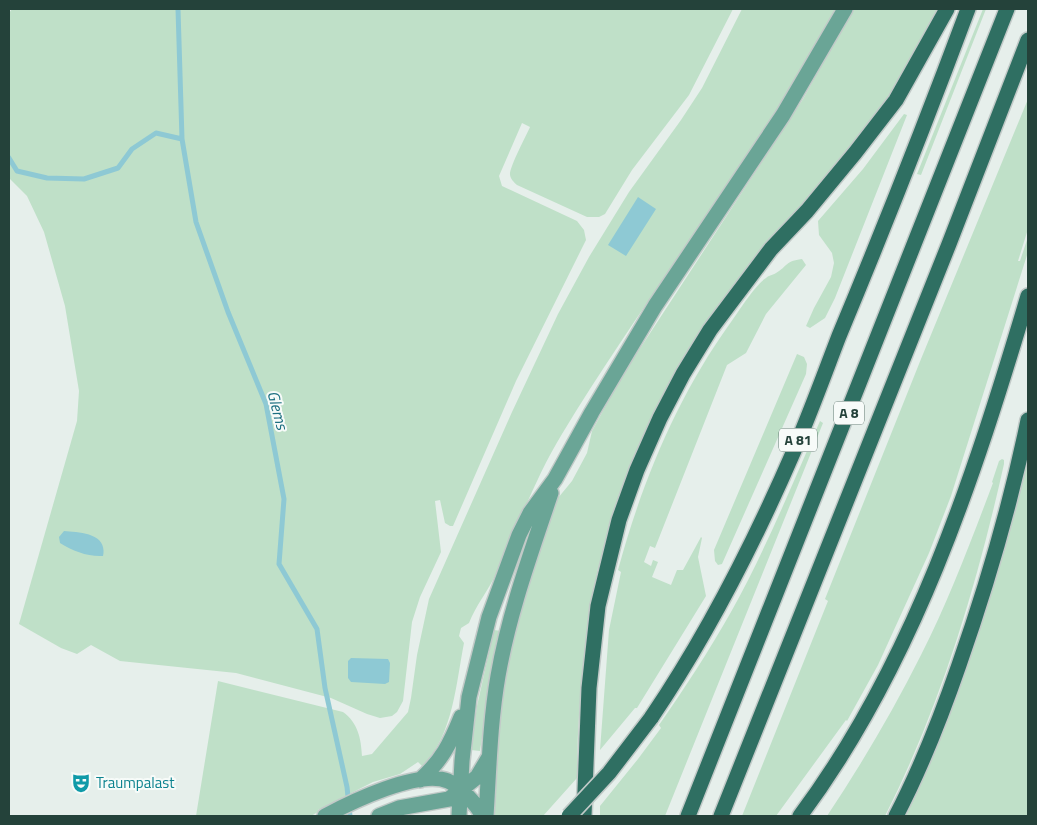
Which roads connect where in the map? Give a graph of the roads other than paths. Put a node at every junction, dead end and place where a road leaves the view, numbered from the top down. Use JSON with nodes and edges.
{"nodes":[{"id":1,"x":845,"y":9,"type":"edge"},
{"id":2,"x":947,"y":9,"type":"edge"},
{"id":3,"x":968,"y":9,"type":"edge"},
{"id":4,"x":1008,"y":9,"type":"edge"},
{"id":5,"x":1028,"y":40,"type":"edge"},
{"id":6,"x":1028,"y":296,"type":"edge"},
{"id":7,"x":1028,"y":420,"type":"edge"},
{"id":8,"x":555,"y":479,"type":"junction"},
{"id":9,"x":469,"y":697,"type":"junction"},
{"id":10,"x":490,"y":755,"type":"junction"},
{"id":11,"x":420,"y":780,"type":"junction"},
{"id":12,"x":460,"y":790,"type":"junction"},
{"id":13,"x":328,"y":815,"type":"edge"},
{"id":14,"x":379,"y":816,"type":"edge"},
{"id":15,"x":459,"y":816,"type":"edge"},
{"id":16,"x":484,"y":816,"type":"edge"},
{"id":17,"x":570,"y":816,"type":"edge"},
{"id":18,"x":584,"y":816,"type":"edge"},
{"id":19,"x":688,"y":816,"type":"edge"},
{"id":20,"x":721,"y":816,"type":"edge"},
{"id":21,"x":800,"y":816,"type":"edge"},
{"id":22,"x":896,"y":816,"type":"edge"}],
"edges":[{"from":1,"to":8,"type":"main road"},
{"from":2,"to":18,"type":"highway"},
{"from":3,"to":17,"type":"highway","number":"A 81","bridge":true},
{"from":4,"to":19,"type":"highway","number":"A 8"},
{"from":5,"to":20,"type":"highway","number":"A 8"},
{"from":6,"to":21,"type":"highway"},
{"from":7,"to":22,"type":"highway"},
{"from":8,"to":9,"type":"main road"},
{"from":8,"to":10,"type":"main road"},
{"from":9,"to":11,"type":"main road"},
{"from":9,"to":12,"type":"main road"},
{"from":10,"to":12,"type":"main road"},
{"from":10,"to":16,"type":"main road"},
{"from":11,"to":12,"type":"main road"},
{"from":11,"to":13,"type":"main road"},
{"from":12,"to":14,"type":"main road"},
{"from":12,"to":15,"type":"main road"},
{"from":12,"to":16,"type":"main road"}]}
